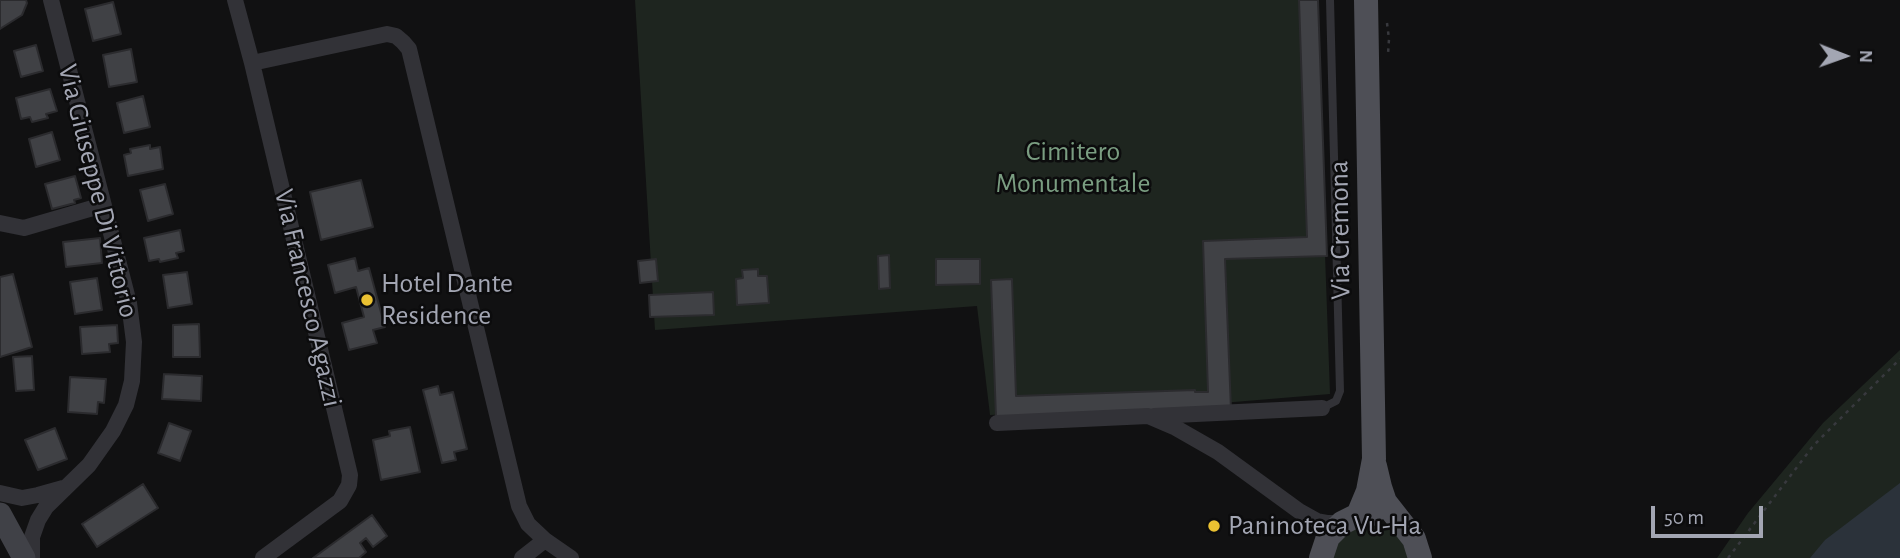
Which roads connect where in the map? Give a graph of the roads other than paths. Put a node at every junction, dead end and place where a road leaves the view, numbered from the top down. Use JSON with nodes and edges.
{"nodes":[{"id":1,"x":51,"y":0,"type":"edge"},
{"id":2,"x":235,"y":0,"type":"edge"},
{"id":3,"x":1331,"y":0,"type":"edge"},
{"id":4,"x":1366,"y":0,"type":"edge"},
{"id":5,"x":252,"y":63,"type":"junction"},
{"id":6,"x":103,"y":205,"type":"junction"},
{"id":7,"x":0,"y":223,"type":"edge"},
{"id":8,"x":1322,"y":408,"type":"joint"},
{"id":9,"x":1148,"y":416,"type":"junction"},
{"id":10,"x":997,"y":423,"type":"dead end"},
{"id":11,"x":1374,"y":459,"type":"junction"},
{"id":12,"x":65,"y":487,"type":"junction"},
{"id":13,"x":0,"y":493,"type":"edge"},
{"id":14,"x":22,"y":498,"type":"junction"},
{"id":15,"x":1299,"y":510,"type":"junction"},
{"id":16,"x":3,"y":519,"type":"edge"},
{"id":17,"x":1350,"y":519,"type":"junction"},
{"id":18,"x":38,"y":520,"type":"junction"},
{"id":19,"x":1404,"y":527,"type":"junction"},
{"id":20,"x":545,"y":540,"type":"junction"},
{"id":21,"x":1322,"y":552,"type":"edge"},
{"id":22,"x":24,"y":558,"type":"edge"},
{"id":23,"x":32,"y":558,"type":"edge"},
{"id":24,"x":263,"y":558,"type":"edge"},
{"id":25,"x":522,"y":558,"type":"edge"},
{"id":26,"x":571,"y":558,"type":"edge"},
{"id":27,"x":1420,"y":558,"type":"edge"}],
"edges":[{"from":1,"to":6,"type":"street","name":"Via Giuseppe Di Vittorio"},
{"from":2,"to":5,"type":"street","name":"Via Francesco Agazzi"},
{"from":3,"to":8,"type":"lane"},
{"from":4,"to":11,"type":"main road","name":"Via Cremona"},
{"from":5,"to":20,"type":"street"},
{"from":5,"to":24,"type":"street","name":"Via Francesco Agazzi"},
{"from":6,"to":7,"type":"street"},
{"from":6,"to":12,"type":"street","name":"Via Giuseppe Di Vittorio"},
{"from":8,"to":9,"type":"street"},
{"from":9,"to":10,"type":"street"},
{"from":9,"to":15,"type":"street"},
{"from":11,"to":17,"type":"main road","name":"Via Cremona"},
{"from":11,"to":19,"type":"main road","name":"Via Cremona"},
{"from":12,"to":14,"type":"street"},
{"from":12,"to":18,"type":"street","name":"Via Giuseppe Di Vittorio"},
{"from":13,"to":14,"type":"street"},
{"from":14,"to":16,"type":"street"},
{"from":15,"to":17,"type":"street"},
{"from":15,"to":21,"type":"street"},
{"from":16,"to":18,"type":"street"},
{"from":16,"to":22,"type":"main road"},
{"from":17,"to":19,"type":"main road"},
{"from":17,"to":21,"type":"main road","name":"Via Cremona"},
{"from":18,"to":23,"type":"street"},
{"from":19,"to":27,"type":"main road","name":"Via Cremona"},
{"from":20,"to":25,"type":"street"},
{"from":20,"to":26,"type":"street"}]}
